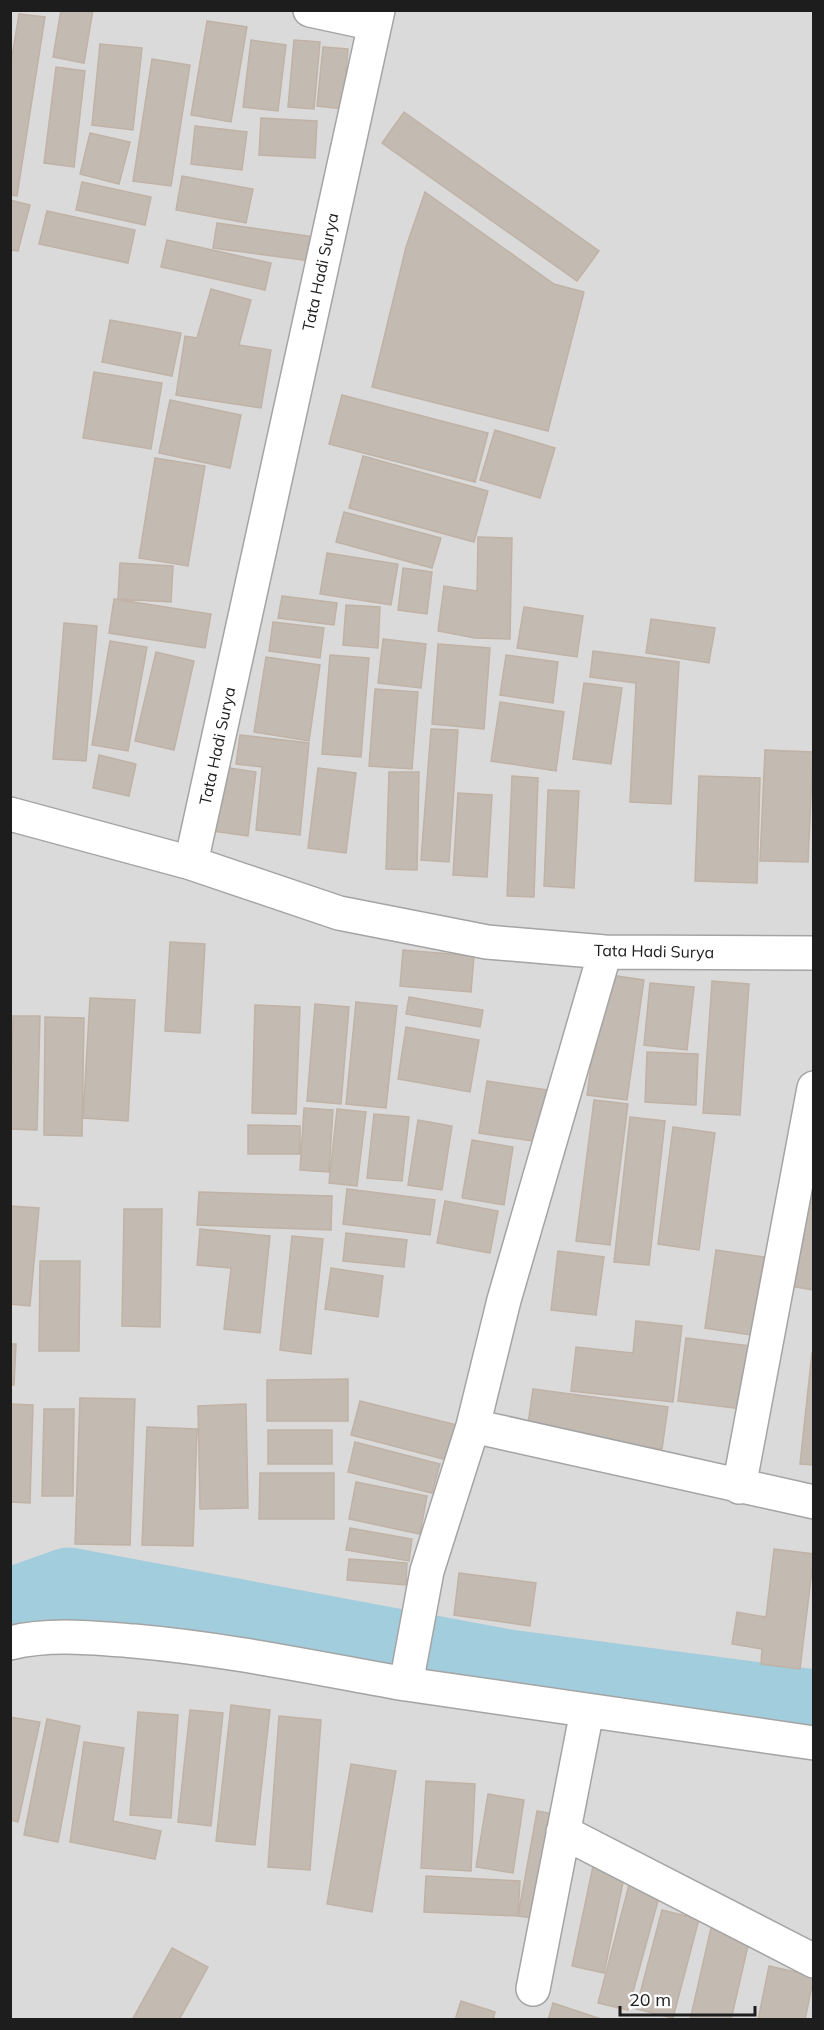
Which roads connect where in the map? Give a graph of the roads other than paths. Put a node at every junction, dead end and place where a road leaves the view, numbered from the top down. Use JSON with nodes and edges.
{"nodes":[{"id":1,"x":310,"y":10,"type":"edge"},
{"id":2,"x":376,"y":17,"type":"edge"},
{"id":3,"x":10,"y":814,"type":"edge"},
{"id":4,"x":191,"y":863,"type":"junction"},
{"id":5,"x":605,"y":952,"type":"junction"},
{"id":6,"x":813,"y":953,"type":"edge"},
{"id":7,"x":813,"y":1088,"type":"edge"},
{"id":8,"x":473,"y":1426,"type":"junction"},
{"id":9,"x":739,"y":1487,"type":"junction"},
{"id":10,"x":813,"y":1502,"type":"edge"},
{"id":11,"x":10,"y":1643,"type":"edge"},
{"id":12,"x":409,"y":1671,"type":"junction"},
{"id":13,"x":587,"y":1711,"type":"junction"},
{"id":14,"x":813,"y":1743,"type":"edge"},
{"id":15,"x":563,"y":1832,"type":"junction"},
{"id":16,"x":813,"y":1961,"type":"edge"},
{"id":17,"x":532,"y":1989,"type":"dead end"}],
"edges":[{"from":1,"to":2,"type":"street"},
{"from":2,"to":4,"type":"street","name":"Tata Hadi Surya"},
{"from":3,"to":4,"type":"street"},
{"from":4,"to":5,"type":"street","name":"Tata Hadi Surya"},
{"from":5,"to":6,"type":"street","name":"Tata Hadi Surya"},
{"from":5,"to":8,"type":"street"},
{"from":7,"to":9,"type":"street"},
{"from":8,"to":9,"type":"street"},
{"from":8,"to":12,"type":"street"},
{"from":9,"to":10,"type":"street"},
{"from":11,"to":12,"type":"street"},
{"from":12,"to":13,"type":"street"},
{"from":13,"to":14,"type":"street"},
{"from":13,"to":15,"type":"street"},
{"from":15,"to":16,"type":"street"},
{"from":15,"to":17,"type":"street"}]}
